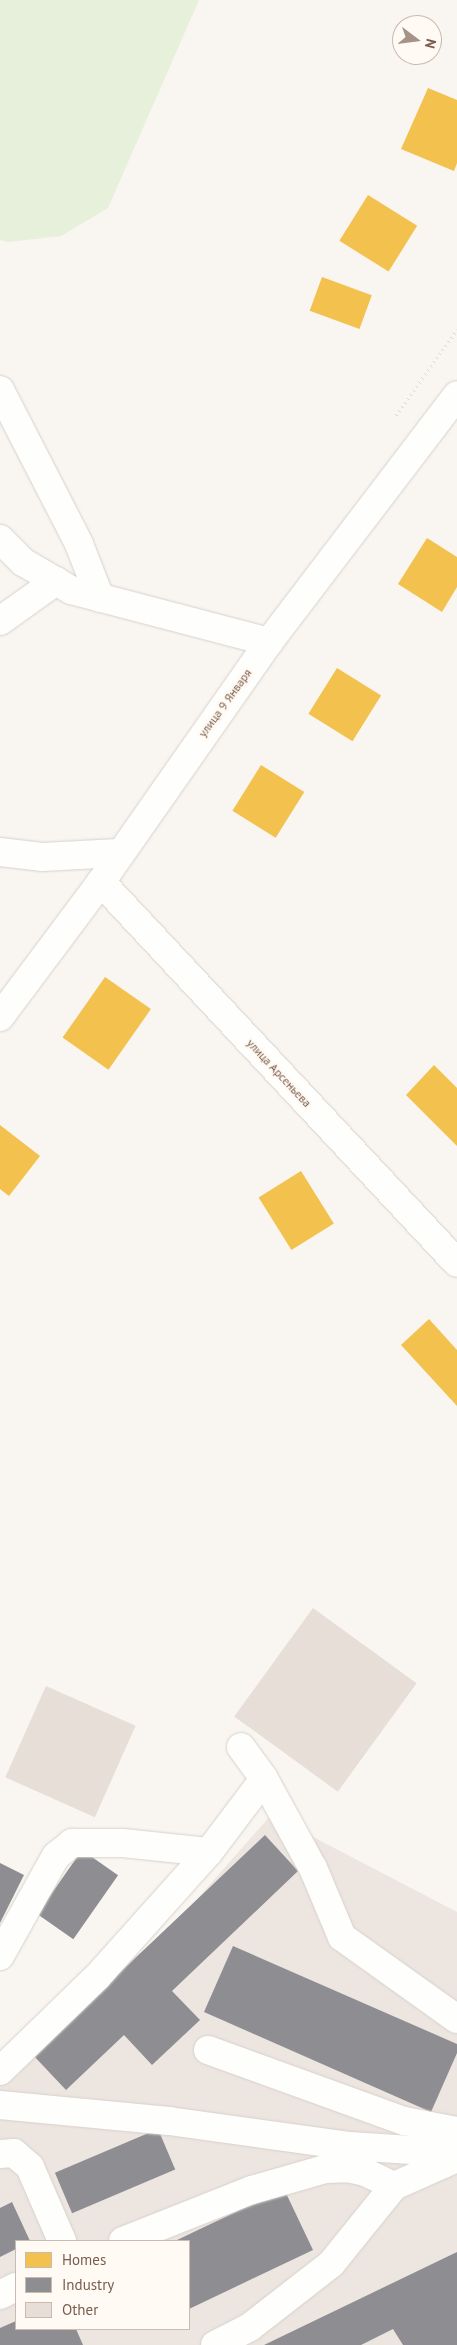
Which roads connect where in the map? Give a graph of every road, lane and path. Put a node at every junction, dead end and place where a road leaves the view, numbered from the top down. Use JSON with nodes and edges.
{"nodes":[{"id":1,"x":0,"y":390,"type":"edge"},
{"id":2,"x":457,"y":395,"type":"edge"},
{"id":3,"x":0,"y":539,"type":"edge"},
{"id":4,"x":56,"y":581,"type":"junction"},
{"id":5,"x":100,"y":598,"type":"junction"},
{"id":6,"x":0,"y":621,"type":"edge"},
{"id":7,"x":269,"y":642,"type":"junction"},
{"id":8,"x":0,"y":852,"type":"edge"},
{"id":9,"x":118,"y":853,"type":"junction"},
{"id":10,"x":101,"y":882,"type":"junction"},
{"id":11,"x":0,"y":1017,"type":"edge"},
{"id":12,"x":457,"y":1263,"type":"edge"},
{"id":13,"x":241,"y":1747,"type":"dead end"},
{"id":14,"x":264,"y":1779,"type":"junction"},
{"id":15,"x":209,"y":1852,"type":"junction"},
{"id":16,"x":0,"y":1956,"type":"edge"},
{"id":17,"x":457,"y":2019,"type":"edge"},
{"id":18,"x":208,"y":2050,"type":"dead end"},
{"id":19,"x":0,"y":2071,"type":"edge"},
{"id":20,"x":0,"y":2105,"type":"edge"},
{"id":21,"x":457,"y":2131,"type":"edge"},
{"id":22,"x":457,"y":2153,"type":"edge"},
{"id":23,"x":0,"y":2154,"type":"edge"},
{"id":24,"x":457,"y":2158,"type":"edge"},
{"id":25,"x":394,"y":2186,"type":"junction"},
{"id":26,"x":62,"y":2240,"type":"edge"},
{"id":27,"x":126,"y":2240,"type":"edge"},
{"id":28,"x":15,"y":2288,"type":"edge"},
{"id":29,"x":0,"y":2295,"type":"edge"},
{"id":30,"x":215,"y":2345,"type":"edge"}],
"edges":[{"from":1,"to":5,"type":"street"},
{"from":2,"to":7,"type":"street","name":"улица 9 Января"},
{"from":3,"to":4,"type":"street"},
{"from":4,"to":5,"type":"street"},
{"from":4,"to":6,"type":"street"},
{"from":5,"to":7,"type":"street"},
{"from":7,"to":9,"type":"street","name":"улица 9 Января"},
{"from":8,"to":9,"type":"street"},
{"from":9,"to":10,"type":"street","name":"улица 9 Января"},
{"from":10,"to":11,"type":"street","name":"улица 9 Января"},
{"from":10,"to":12,"type":"street","name":"улица Арсеньева"},
{"from":13,"to":14,"type":"street"},
{"from":14,"to":15,"type":"street"},
{"from":14,"to":17,"type":"street"},
{"from":15,"to":16,"type":"street"},
{"from":15,"to":19,"type":"street"},
{"from":18,"to":21,"type":"street"},
{"from":20,"to":22,"type":"street"},
{"from":23,"to":26,"type":"street"},
{"from":24,"to":25,"type":"street"},
{"from":25,"to":27,"type":"street"},
{"from":25,"to":30,"type":"street"},
{"from":28,"to":29,"type":"street"}]}
